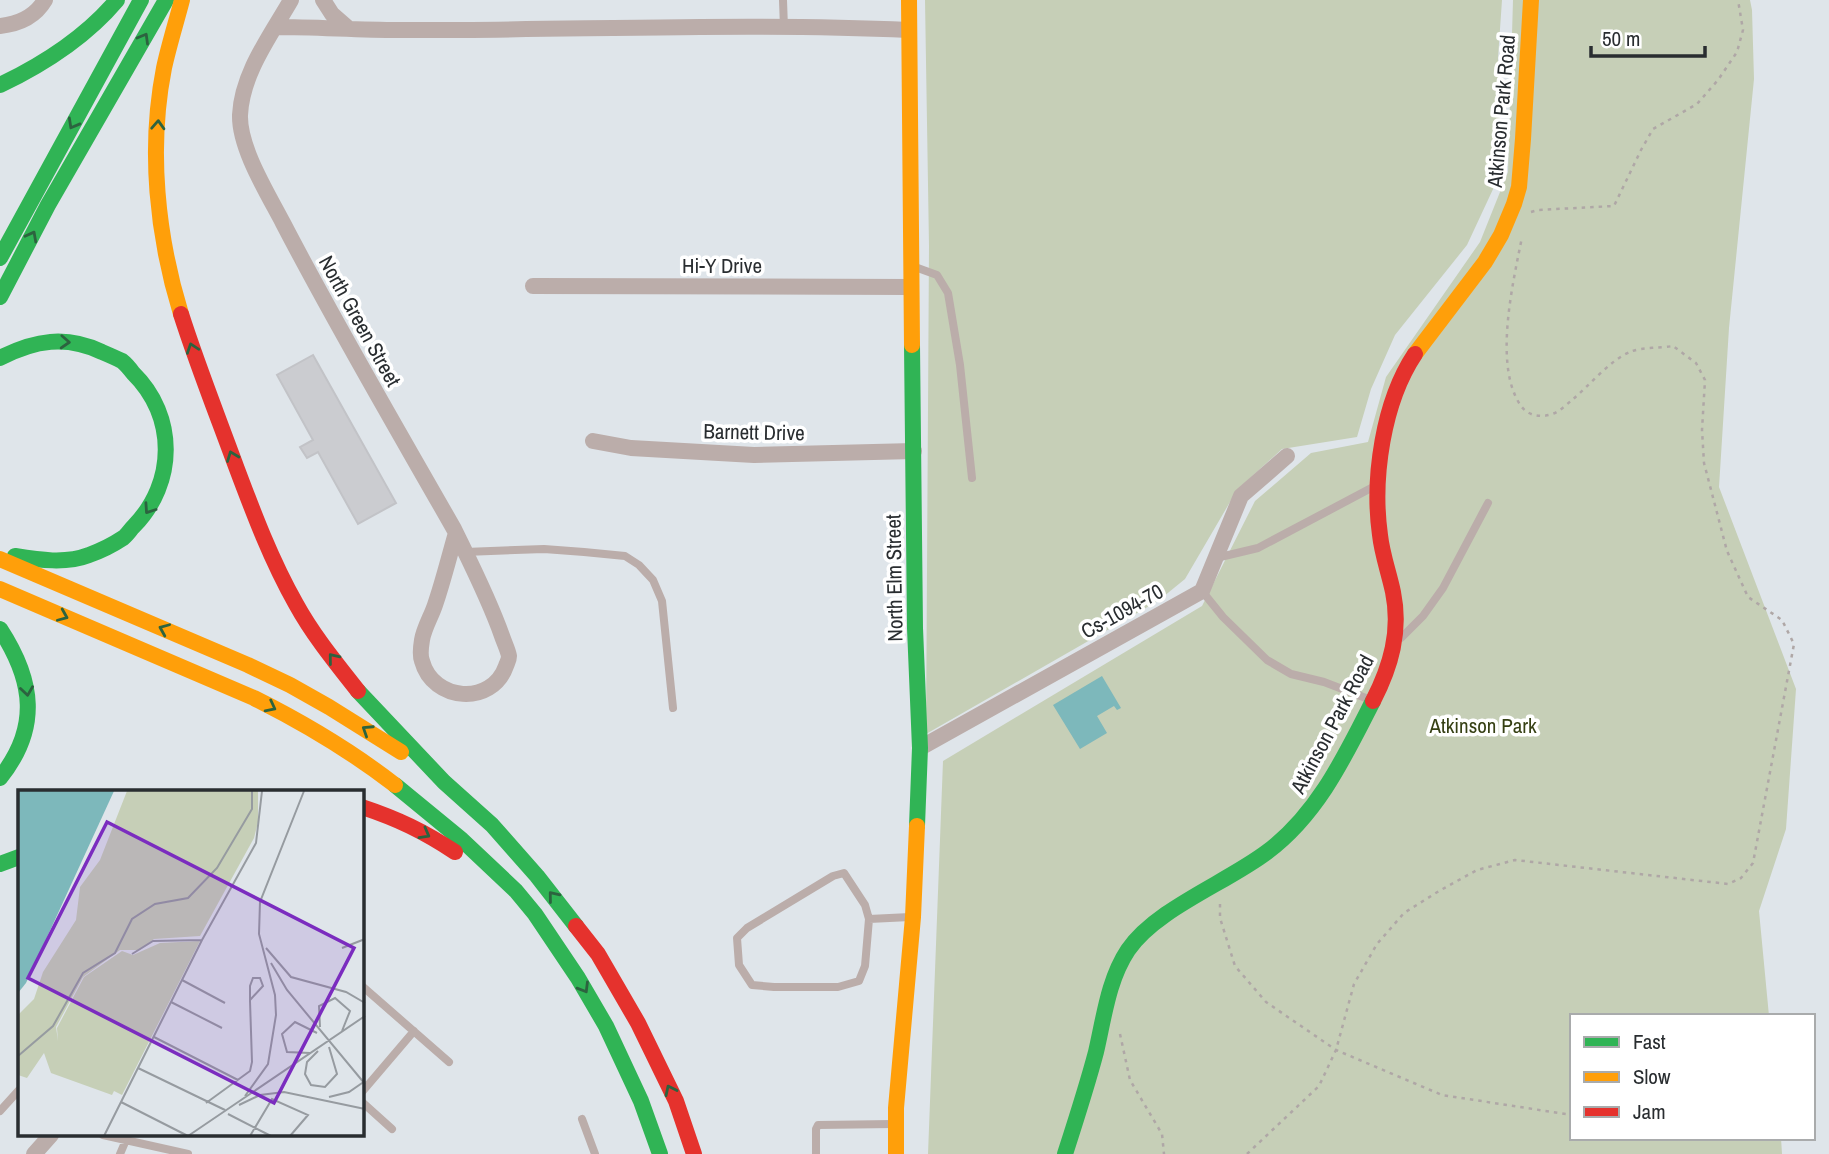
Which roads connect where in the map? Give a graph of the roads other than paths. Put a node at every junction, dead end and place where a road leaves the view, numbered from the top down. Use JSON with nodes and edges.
{"nodes":[{"id":1,"x":45,"y":0,"type":"edge"},
{"id":2,"x":117,"y":0,"type":"edge"},
{"id":3,"x":141,"y":0,"type":"edge"},
{"id":4,"x":166,"y":0,"type":"edge"},
{"id":5,"x":182,"y":0,"type":"edge"},
{"id":6,"x":291,"y":0,"type":"edge"},
{"id":7,"x":323,"y":0,"type":"edge"},
{"id":8,"x":783,"y":0,"type":"edge"},
{"id":9,"x":909,"y":0,"type":"edge"},
{"id":10,"x":1531,"y":0,"type":"edge"},
{"id":11,"x":0,"y":26,"type":"edge"},
{"id":12,"x":276,"y":27,"type":"junction"},
{"id":13,"x":348,"y":28,"type":"junction"},
{"id":14,"x":784,"y":28,"type":"junction"},
{"id":15,"x":909,"y":30,"type":"junction"},
{"id":16,"x":0,"y":85,"type":"edge"},
{"id":17,"x":0,"y":258,"type":"edge"},
{"id":18,"x":912,"y":266,"type":"junction"},
{"id":19,"x":533,"y":286,"type":"dead end"},
{"id":20,"x":911,"y":287,"type":"junction"},
{"id":21,"x":0,"y":297,"type":"edge"},
{"id":22,"x":0,"y":358,"type":"edge"},
{"id":23,"x":593,"y":442,"type":"dead end"},
{"id":24,"x":914,"y":451,"type":"junction"},
{"id":25,"x":1287,"y":456,"type":"dead end"},
{"id":26,"x":972,"y":478,"type":"dead end"},
{"id":27,"x":1378,"y":485,"type":"junction"},
{"id":28,"x":1488,"y":503,"type":"dead end"},
{"id":29,"x":456,"y":533,"type":"junction"},
{"id":30,"x":465,"y":552,"type":"junction"},
{"id":31,"x":0,"y":553,"type":"edge"},
{"id":32,"x":1215,"y":558,"type":"junction"},
{"id":33,"x":0,"y":559,"type":"edge"},
{"id":34,"x":0,"y":589,"type":"edge"},
{"id":35,"x":1202,"y":591,"type":"junction"},
{"id":36,"x":0,"y":629,"type":"edge"},
{"id":37,"x":1394,"y":644,"type":"junction"},
{"id":38,"x":1373,"y":701,"type":"junction"},
{"id":39,"x":673,"y":708,"type":"dead end"},
{"id":40,"x":920,"y":748,"type":"junction"},
{"id":41,"x":0,"y":778,"type":"edge"},
{"id":42,"x":444,"y":782,"type":"junction"},
{"id":43,"x":364,"y":808,"type":"edge"},
{"id":44,"x":18,"y":848,"type":"edge"},
{"id":45,"x":0,"y":853,"type":"edge"},
{"id":46,"x":18,"y":857,"type":"edge"},
{"id":47,"x":0,"y":864,"type":"edge"},
{"id":48,"x":517,"y":892,"type":"junction"},
{"id":49,"x":913,"y":917,"type":"junction"},
{"id":50,"x":869,"y":919,"type":"junction"},
{"id":51,"x":364,"y":988,"type":"edge"},
{"id":52,"x":414,"y":1031,"type":"junction"},
{"id":53,"x":449,"y":1062,"type":"dead end"},
{"id":54,"x":364,"y":1090,"type":"edge"},
{"id":55,"x":18,"y":1091,"type":"edge"},
{"id":56,"x":364,"y":1104,"type":"edge"},
{"id":57,"x":0,"y":1111,"type":"edge"},
{"id":58,"x":582,"y":1119,"type":"dead end"},
{"id":59,"x":896,"y":1124,"type":"junction"},
{"id":60,"x":392,"y":1129,"type":"dead end"},
{"id":61,"x":50,"y":1136,"type":"edge"},
{"id":62,"x":108,"y":1136,"type":"edge"},
{"id":63,"x":126,"y":1140,"type":"junction"},
{"id":64,"x":159,"y":1151,"type":"edge"},
{"id":65,"x":34,"y":1154,"type":"edge"},
{"id":66,"x":120,"y":1154,"type":"edge"},
{"id":67,"x":188,"y":1154,"type":"edge"},
{"id":68,"x":595,"y":1154,"type":"edge"},
{"id":69,"x":660,"y":1154,"type":"edge"},
{"id":70,"x":694,"y":1154,"type":"edge"},
{"id":71,"x":817,"y":1154,"type":"edge"},
{"id":72,"x":896,"y":1154,"type":"edge"},
{"id":73,"x":1065,"y":1154,"type":"edge"}],
"edges":[{"from":1,"to":11,"type":"street"},
{"from":2,"to":16,"type":"main road"},
{"from":3,"to":17,"type":"main road","one_way":true},
{"from":21,"to":4,"type":"main road","one_way":true},
{"from":42,"to":5,"type":"main road","one_way":true},
{"from":6,"to":12,"type":"street","name":"North Green Street"},
{"from":7,"to":13,"type":"street"},
{"from":8,"to":14,"type":"lane"},
{"from":9,"to":15,"type":"main road","name":"North Elm Street"},
{"from":10,"to":27,"type":"main road","name":"Atkinson Park Road"},
{"from":12,"to":13,"type":"street"},
{"from":12,"to":29,"type":"street","name":"North Green Street"},
{"from":13,"to":14,"type":"street"},
{"from":14,"to":15,"type":"street"},
{"from":15,"to":18,"type":"main road","name":"North Elm Street"},
{"from":18,"to":20,"type":"main road","name":"North Elm Street"},
{"from":18,"to":26,"type":"lane"},
{"from":19,"to":20,"type":"street","name":"Hi-Y Drive"},
{"from":20,"to":24,"type":"main road","name":"North Elm Street"},
{"from":22,"to":31,"type":"main road","one_way":true},
{"from":23,"to":24,"type":"street","name":"Barnett Drive"},
{"from":24,"to":40,"type":"main road","name":"North Elm Street"},
{"from":25,"to":32,"type":"street"},
{"from":27,"to":32,"type":"lane"},
{"from":27,"to":37,"type":"main road","name":"Atkinson Park Road"},
{"from":28,"to":37,"type":"lane"},
{"from":29,"to":30,"type":"street","name":"North Green Street"},
{"from":29,"to":30,"type":"street","name":"North Green Street"},
{"from":30,"to":39,"type":"lane"},
{"from":32,"to":35,"type":"street"},
{"from":42,"to":33,"type":"main road","one_way":true},
{"from":34,"to":48,"type":"main road","one_way":true},
{"from":35,"to":38,"type":"lane"},
{"from":35,"to":40,"type":"street","name":"Cs-1094-70"},
{"from":36,"to":41,"type":"main road","one_way":true},
{"from":37,"to":38,"type":"main road","name":"Atkinson Park Road"},
{"from":38,"to":73,"type":"main road","name":"Atkinson Park Road"},
{"from":40,"to":49,"type":"main road","name":"North Elm Street"},
{"from":70,"to":42,"type":"main road","one_way":true},
{"from":43,"to":48,"type":"main road","one_way":true},
{"from":44,"to":45,"type":"main road"},
{"from":46,"to":47,"type":"main road"},
{"from":48,"to":69,"type":"main road","one_way":true},
{"from":49,"to":50,"type":"lane"},
{"from":49,"to":59,"type":"main road","name":"North Elm Street"},
{"from":50,"to":50,"type":"lane"},
{"from":51,"to":52,"type":"lane"},
{"from":52,"to":53,"type":"lane"},
{"from":52,"to":54,"type":"lane"},
{"from":55,"to":57,"type":"lane"},
{"from":56,"to":60,"type":"lane"},
{"from":58,"to":68,"type":"lane"},
{"from":59,"to":71,"type":"lane"},
{"from":59,"to":72,"type":"main road","name":"North Elm Street"},
{"from":61,"to":65,"type":"street"},
{"from":62,"to":63,"type":"lane"},
{"from":63,"to":64,"type":"lane"},
{"from":63,"to":66,"type":"lane"},
{"from":64,"to":67,"type":"lane"}]}
